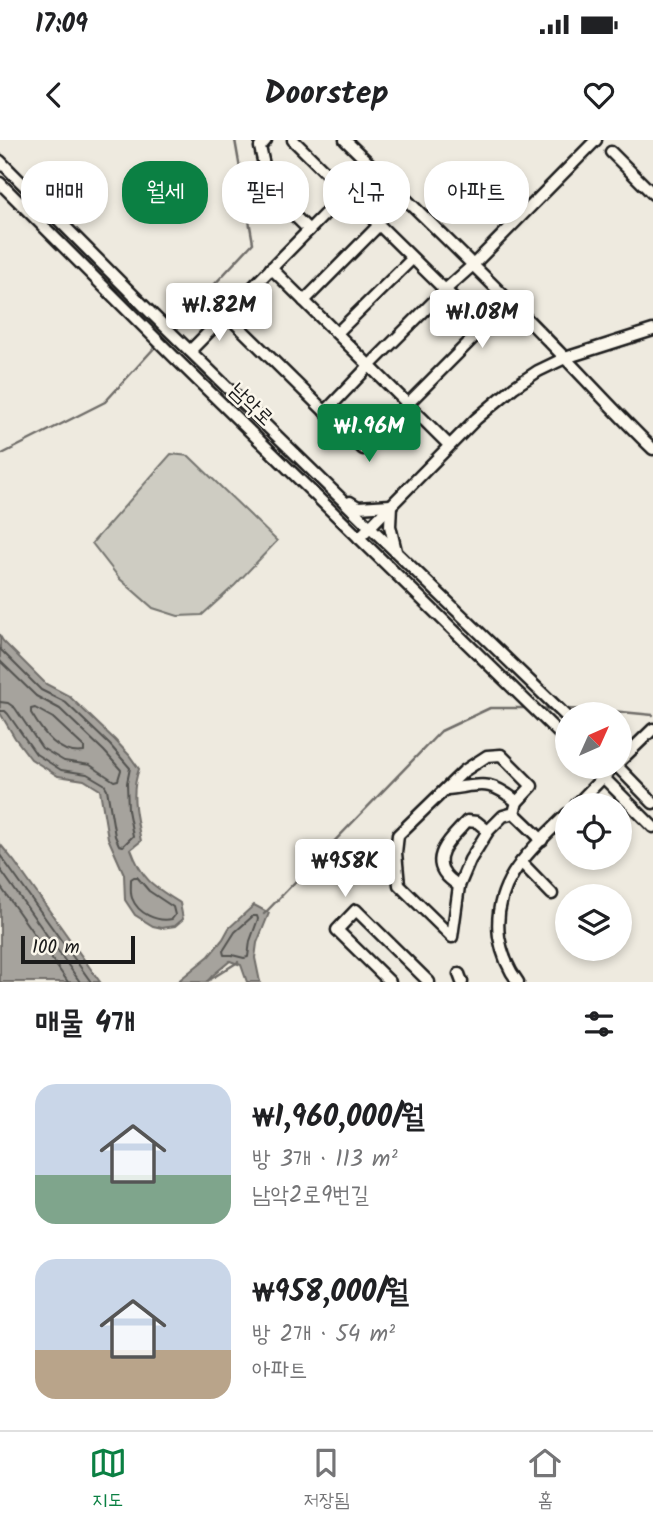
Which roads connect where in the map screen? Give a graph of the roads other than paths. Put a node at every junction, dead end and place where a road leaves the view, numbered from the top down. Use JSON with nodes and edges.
{"nodes":[{"id":1,"x":266,"y":140,"type":"edge"},
{"id":2,"x":293,"y":140,"type":"edge"},
{"id":3,"x":345,"y":140,"type":"edge"},
{"id":4,"x":596,"y":140,"type":"edge"},
{"id":5,"x":611,"y":152,"type":"dead end"},
{"id":6,"x":0,"y":161,"type":"edge"},
{"id":7,"x":367,"y":161,"type":"edge"},
{"id":8,"x":323,"y":170,"type":"edge"},
{"id":9,"x":0,"y":183,"type":"edge"},
{"id":10,"x":653,"y":194,"type":"edge"},
{"id":11,"x":410,"y":203,"type":"edge"},
{"id":12,"x":323,"y":215,"type":"edge"},
{"id":13,"x":379,"y":225,"type":"joint"},
{"id":14,"x":309,"y":230,"type":"junction"},
{"id":15,"x":412,"y":258,"type":"junction"},
{"id":16,"x":473,"y":265,"type":"junction"},
{"id":17,"x":271,"y":268,"type":"junction"},
{"id":18,"x":444,"y":290,"type":"junction"},
{"id":19,"x":304,"y":301,"type":"junction"},
{"id":20,"x":226,"y":314,"type":"junction"},
{"id":21,"x":653,"y":330,"type":"edge"},
{"id":22,"x":337,"y":333,"type":"junction"},
{"id":23,"x":188,"y":348,"type":"junction"},
{"id":24,"x":565,"y":358,"type":"junction"},
{"id":25,"x":369,"y":366,"type":"junction"},
{"id":26,"x":408,"y":404,"type":"junction"},
{"id":27,"x":325,"y":412,"type":"junction"},
{"id":28,"x":449,"y":445,"type":"junction"},
{"id":29,"x":653,"y":449,"type":"edge"},
{"id":30,"x":339,"y":497,"type":"junction"},
{"id":31,"x":391,"y":505,"type":"junction"},
{"id":32,"x":370,"y":527,"type":"junction"},
{"id":33,"x":359,"y":538,"type":"junction"},
{"id":34,"x":396,"y":551,"type":"junction"},
{"id":35,"x":555,"y":705,"type":"edge"},
{"id":36,"x":653,"y":729,"type":"edge"},
{"id":37,"x":555,"y":730,"type":"edge"},
{"id":38,"x":632,"y":749,"type":"edge"},
{"id":39,"x":601,"y":779,"type":"edge"},
{"id":40,"x":605,"y":779,"type":"edge"},
{"id":41,"x":628,"y":779,"type":"edge"},
{"id":42,"x":445,"y":789,"type":"junction"},
{"id":43,"x":588,"y":793,"type":"edge"},
{"id":44,"x":517,"y":802,"type":"junction"},
{"id":45,"x":653,"y":803,"type":"edge"},
{"id":46,"x":514,"y":813,"type":"junction"},
{"id":47,"x":555,"y":826,"type":"edge"},
{"id":48,"x":653,"y":827,"type":"edge"},
{"id":49,"x":488,"y":831,"type":"junction"},
{"id":50,"x":542,"y":840,"type":"junction"},
{"id":51,"x":521,"y":862,"type":"junction"},
{"id":52,"x":459,"y":886,"type":"junction"},
{"id":53,"x":552,"y":894,"type":"dead end"},
{"id":54,"x":390,"y":982,"type":"edge"},
{"id":55,"x":429,"y":982,"type":"edge"},
{"id":56,"x":518,"y":982,"type":"edge"}],
"edges":[{"from":1,"to":14,"type":"street"},
{"from":2,"to":8,"type":"street"},
{"from":3,"to":7,"type":"street"},
{"from":4,"to":16,"type":"street"},
{"from":5,"to":10,"type":"street"},
{"from":6,"to":23,"type":"street","name":"남악로"},
{"from":9,"to":33,"type":"street","name":"남악로"},
{"from":11,"to":16,"type":"street"},
{"from":12,"to":14,"type":"street"},
{"from":13,"to":15,"type":"street"},
{"from":13,"to":19,"type":"street"},
{"from":14,"to":17,"type":"street"},
{"from":15,"to":18,"type":"street"},
{"from":15,"to":22,"type":"street"},
{"from":16,"to":18,"type":"street"},
{"from":16,"to":24,"type":"street"},
{"from":17,"to":19,"type":"street"},
{"from":17,"to":20,"type":"street"},
{"from":18,"to":25,"type":"street"},
{"from":18,"to":26,"type":"street"},
{"from":19,"to":22,"type":"street"},
{"from":20,"to":23,"type":"street"},
{"from":20,"to":27,"type":"street"},
{"from":21,"to":24,"type":"street"},
{"from":22,"to":25,"type":"street"},
{"from":23,"to":30,"type":"street","name":"남악로"},
{"from":24,"to":28,"type":"street"},
{"from":24,"to":29,"type":"street"},
{"from":25,"to":26,"type":"street"},
{"from":25,"to":27,"type":"street"},
{"from":26,"to":27,"type":"street"},
{"from":26,"to":28,"type":"street"},
{"from":28,"to":31,"type":"street"},
{"from":30,"to":31,"type":"street"},
{"from":30,"to":32,"type":"street","name":"남악로"},
{"from":31,"to":32,"type":"street"},
{"from":31,"to":34,"type":"street"},
{"from":32,"to":33,"type":"street"},
{"from":32,"to":34,"type":"street","name":"남악로"},
{"from":33,"to":37,"type":"street","name":"남악로"},
{"from":34,"to":35,"type":"street","name":"남악로"},
{"from":36,"to":38,"type":"street"},
{"from":39,"to":43,"type":"street"},
{"from":40,"to":48,"type":"street"},
{"from":41,"to":45,"type":"street"},
{"from":42,"to":44,"type":"street"},
{"from":42,"to":44,"type":"street"},
{"from":42,"to":52,"type":"street"},
{"from":44,"to":46,"type":"street"},
{"from":46,"to":49,"type":"street"},
{"from":46,"to":50,"type":"street"},
{"from":47,"to":50,"type":"street"},
{"from":49,"to":52,"type":"street"},
{"from":49,"to":52,"type":"street"},
{"from":50,"to":51,"type":"street"},
{"from":51,"to":53,"type":"street"},
{"from":51,"to":56,"type":"street"},
{"from":54,"to":55,"type":"street"}]}
